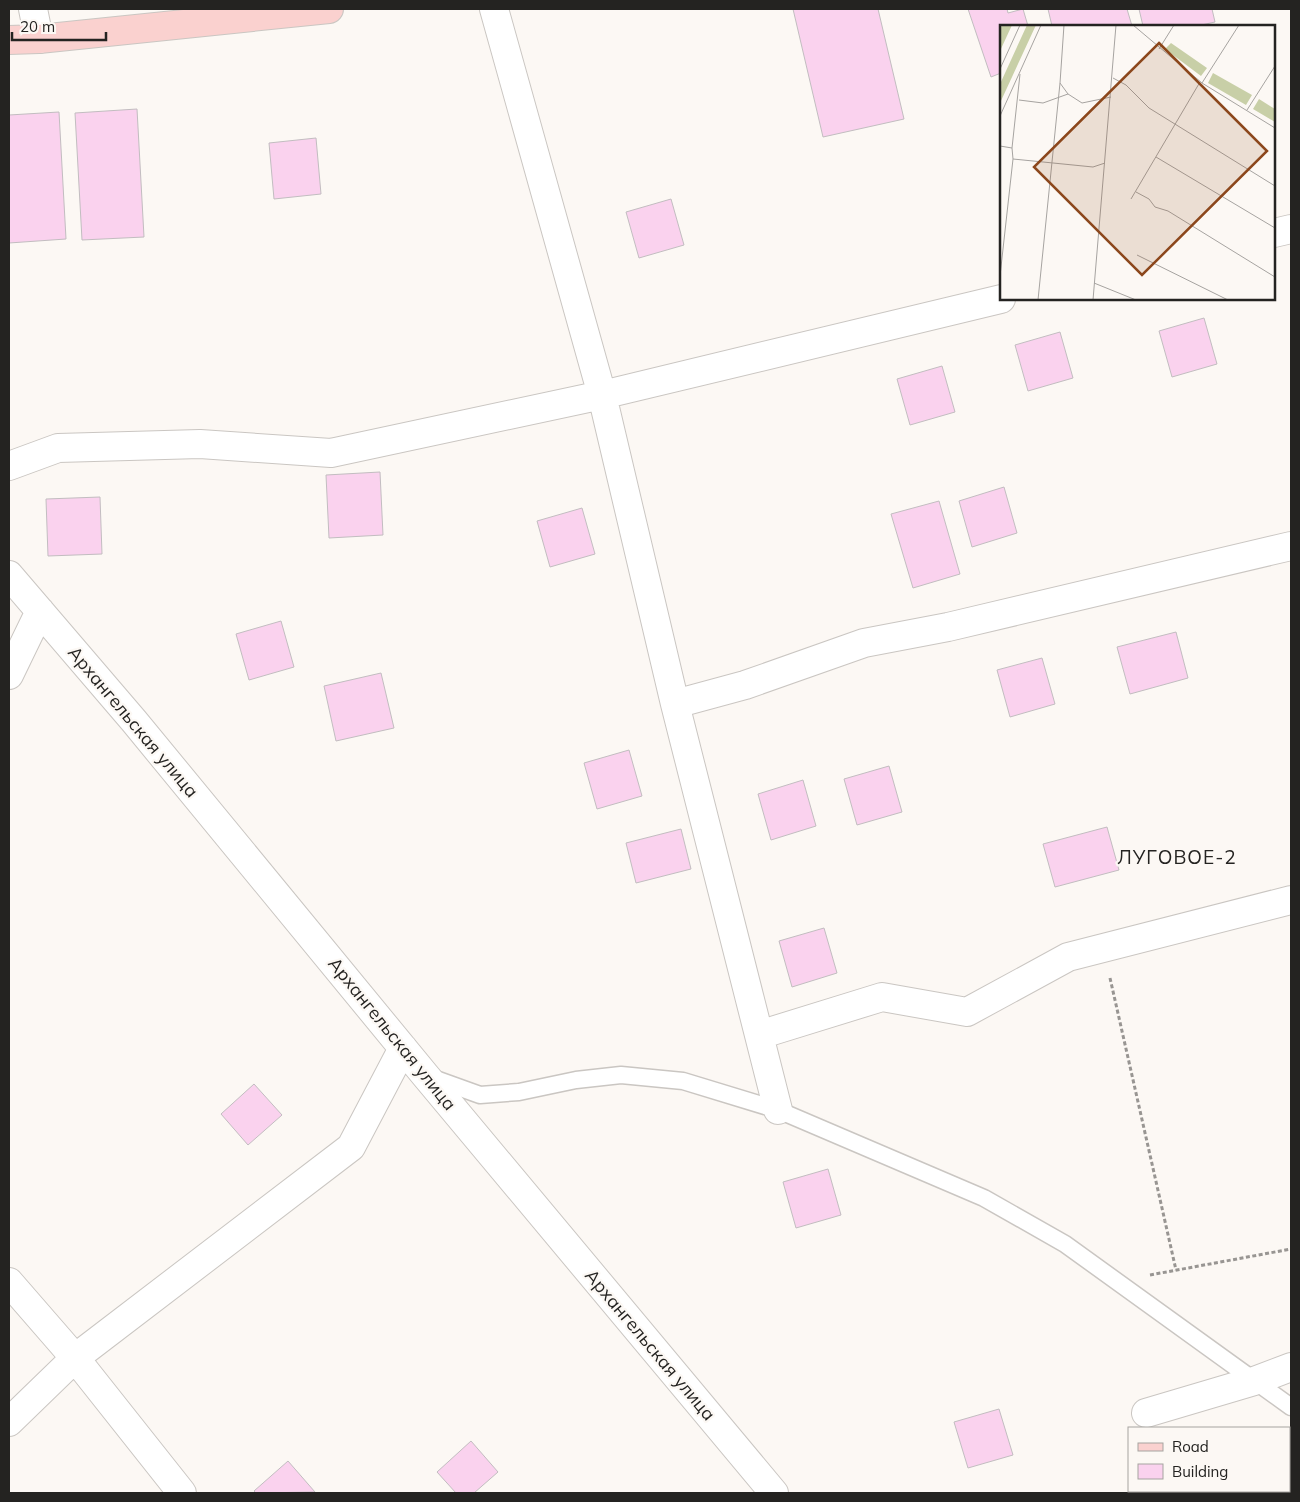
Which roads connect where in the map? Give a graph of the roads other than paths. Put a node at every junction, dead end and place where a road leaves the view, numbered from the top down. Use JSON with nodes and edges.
{"nodes":[{"id":1,"x":32,"y":9,"type":"edge"},
{"id":2,"x":329,"y":9,"type":"edge"},
{"id":3,"x":494,"y":9,"type":"edge"},
{"id":4,"x":39,"y":39,"type":"junction"},
{"id":5,"x":9,"y":40,"type":"edge"},
{"id":6,"x":1291,"y":229,"type":"edge"},
{"id":7,"x":1275,"y":233,"type":"edge"},
{"id":8,"x":1000,"y":298,"type":"edge"},
{"id":9,"x":602,"y":395,"type":"junction"},
{"id":10,"x":9,"y":466,"type":"edge"},
{"id":11,"x":1291,"y":546,"type":"edge"},
{"id":12,"x":9,"y":575,"type":"edge"},
{"id":13,"x":40,"y":611,"type":"junction"},
{"id":14,"x":9,"y":675,"type":"edge"},
{"id":15,"x":675,"y":704,"type":"junction"},
{"id":16,"x":1291,"y":900,"type":"edge"},
{"id":17,"x":759,"y":1035,"type":"junction"},
{"id":18,"x":403,"y":1048,"type":"junction"},
{"id":19,"x":425,"y":1075,"type":"junction"},
{"id":20,"x":778,"y":1110,"type":"junction"},
{"id":21,"x":9,"y":1282,"type":"edge"},
{"id":22,"x":75,"y":1358,"type":"junction"},
{"id":23,"x":1291,"y":1367,"type":"edge"},
{"id":24,"x":1254,"y":1381,"type":"junction"},
{"id":25,"x":1291,"y":1407,"type":"edge"},
{"id":26,"x":1146,"y":1413,"type":"dead end"},
{"id":27,"x":9,"y":1422,"type":"edge"},
{"id":28,"x":182,"y":1493,"type":"edge"},
{"id":29,"x":774,"y":1493,"type":"edge"}],
"edges":[{"from":1,"to":4,"type":"street"},
{"from":2,"to":4,"type":"main road"},
{"from":3,"to":9,"type":"street"},
{"from":4,"to":5,"type":"main road"},
{"from":6,"to":7,"type":"street"},
{"from":8,"to":9,"type":"street"},
{"from":9,"to":10,"type":"street"},
{"from":9,"to":15,"type":"street"},
{"from":11,"to":15,"type":"street"},
{"from":12,"to":13,"type":"street","name":"Архангельская улица"},
{"from":13,"to":14,"type":"street"},
{"from":13,"to":18,"type":"street","name":"Архангельская улица"},
{"from":15,"to":17,"type":"street"},
{"from":16,"to":17,"type":"street"},
{"from":17,"to":20,"type":"street"},
{"from":18,"to":19,"type":"street","name":"Архангельская улица"},
{"from":18,"to":22,"type":"street"},
{"from":19,"to":20,"type":"lane"},
{"from":19,"to":29,"type":"street","name":"Архангельская улица"},
{"from":20,"to":24,"type":"lane"},
{"from":21,"to":22,"type":"street"},
{"from":22,"to":27,"type":"street"},
{"from":22,"to":28,"type":"street"},
{"from":23,"to":24,"type":"street"},
{"from":24,"to":25,"type":"lane"},
{"from":24,"to":26,"type":"street"}]}
